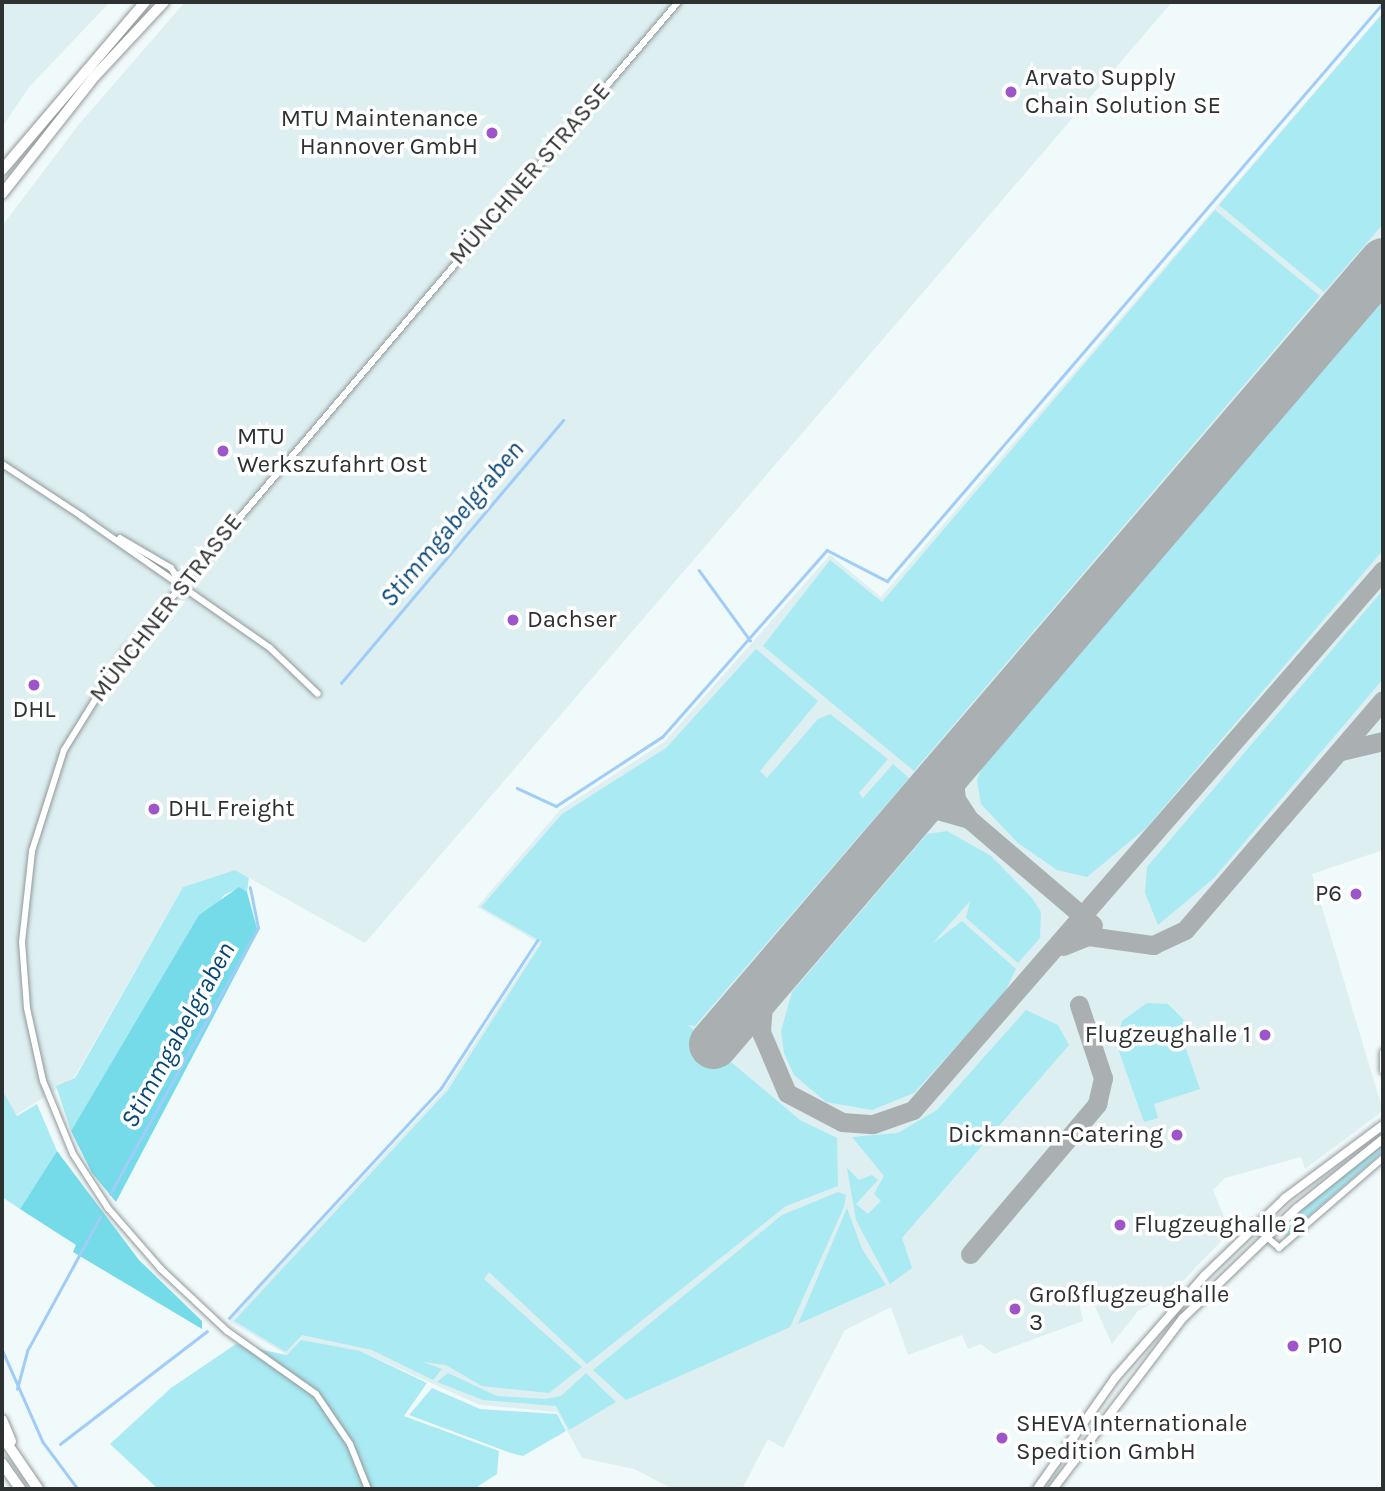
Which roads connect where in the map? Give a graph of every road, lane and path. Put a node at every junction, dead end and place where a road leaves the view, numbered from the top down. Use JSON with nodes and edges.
{"nodes":[{"id":1,"x":145,"y":2,"type":"edge"},
{"id":2,"x":164,"y":2,"type":"edge"},
{"id":3,"x":678,"y":2,"type":"edge"},
{"id":4,"x":2,"y":170,"type":"edge"},
{"id":5,"x":2,"y":194,"type":"edge"},
{"id":6,"x":2,"y":464,"type":"edge"},
{"id":7,"x":181,"y":584,"type":"junction"},
{"id":8,"x":318,"y":694,"type":"dead end"},
{"id":9,"x":1383,"y":1052,"type":"edge"},
{"id":10,"x":1383,"y":1071,"type":"edge"},
{"id":11,"x":1383,"y":1125,"type":"edge"},
{"id":12,"x":1383,"y":1139,"type":"edge"},
{"id":13,"x":1383,"y":1158,"type":"edge"},
{"id":14,"x":1253,"y":1225,"type":"junction"},
{"id":15,"x":1277,"y":1226,"type":"junction"},
{"id":16,"x":1264,"y":1237,"type":"junction"},
{"id":17,"x":1281,"y":1245,"type":"junction"},
{"id":18,"x":2,"y":1420,"type":"edge"},
{"id":19,"x":2,"y":1436,"type":"edge"},
{"id":20,"x":2,"y":1462,"type":"edge"},
{"id":21,"x":22,"y":1466,"type":"junction"},
{"id":22,"x":367,"y":1488,"type":"edge"},
{"id":23,"x":20,"y":1489,"type":"edge"},
{"id":24,"x":38,"y":1489,"type":"edge"},
{"id":25,"x":1037,"y":1489,"type":"edge"},
{"id":26,"x":1053,"y":1489,"type":"edge"}],
"edges":[{"from":1,"to":4,"type":"highway"},
{"from":2,"to":5,"type":"highway"},
{"from":3,"to":7,"type":"street","name":"MÜNCHNER STRASSE"},
{"from":6,"to":7,"type":"street"},
{"from":7,"to":8,"type":"street"},
{"from":7,"to":22,"type":"street","name":"MÜNCHNER STRASSE"},
{"from":9,"to":10,"type":"street"},
{"from":11,"to":14,"type":"main road"},
{"from":12,"to":15,"type":"main road"},
{"from":13,"to":17,"type":"street"},
{"from":14,"to":16,"type":"street"},
{"from":14,"to":25,"type":"main road"},
{"from":15,"to":16,"type":"main road"},
{"from":15,"to":17,"type":"street"},
{"from":16,"to":17,"type":"street"},
{"from":16,"to":26,"type":"main road"},
{"from":18,"to":21,"type":"highway"},
{"from":19,"to":21,"type":"highway"},
{"from":20,"to":23,"type":"highway"},
{"from":21,"to":24,"type":"highway"}]}
